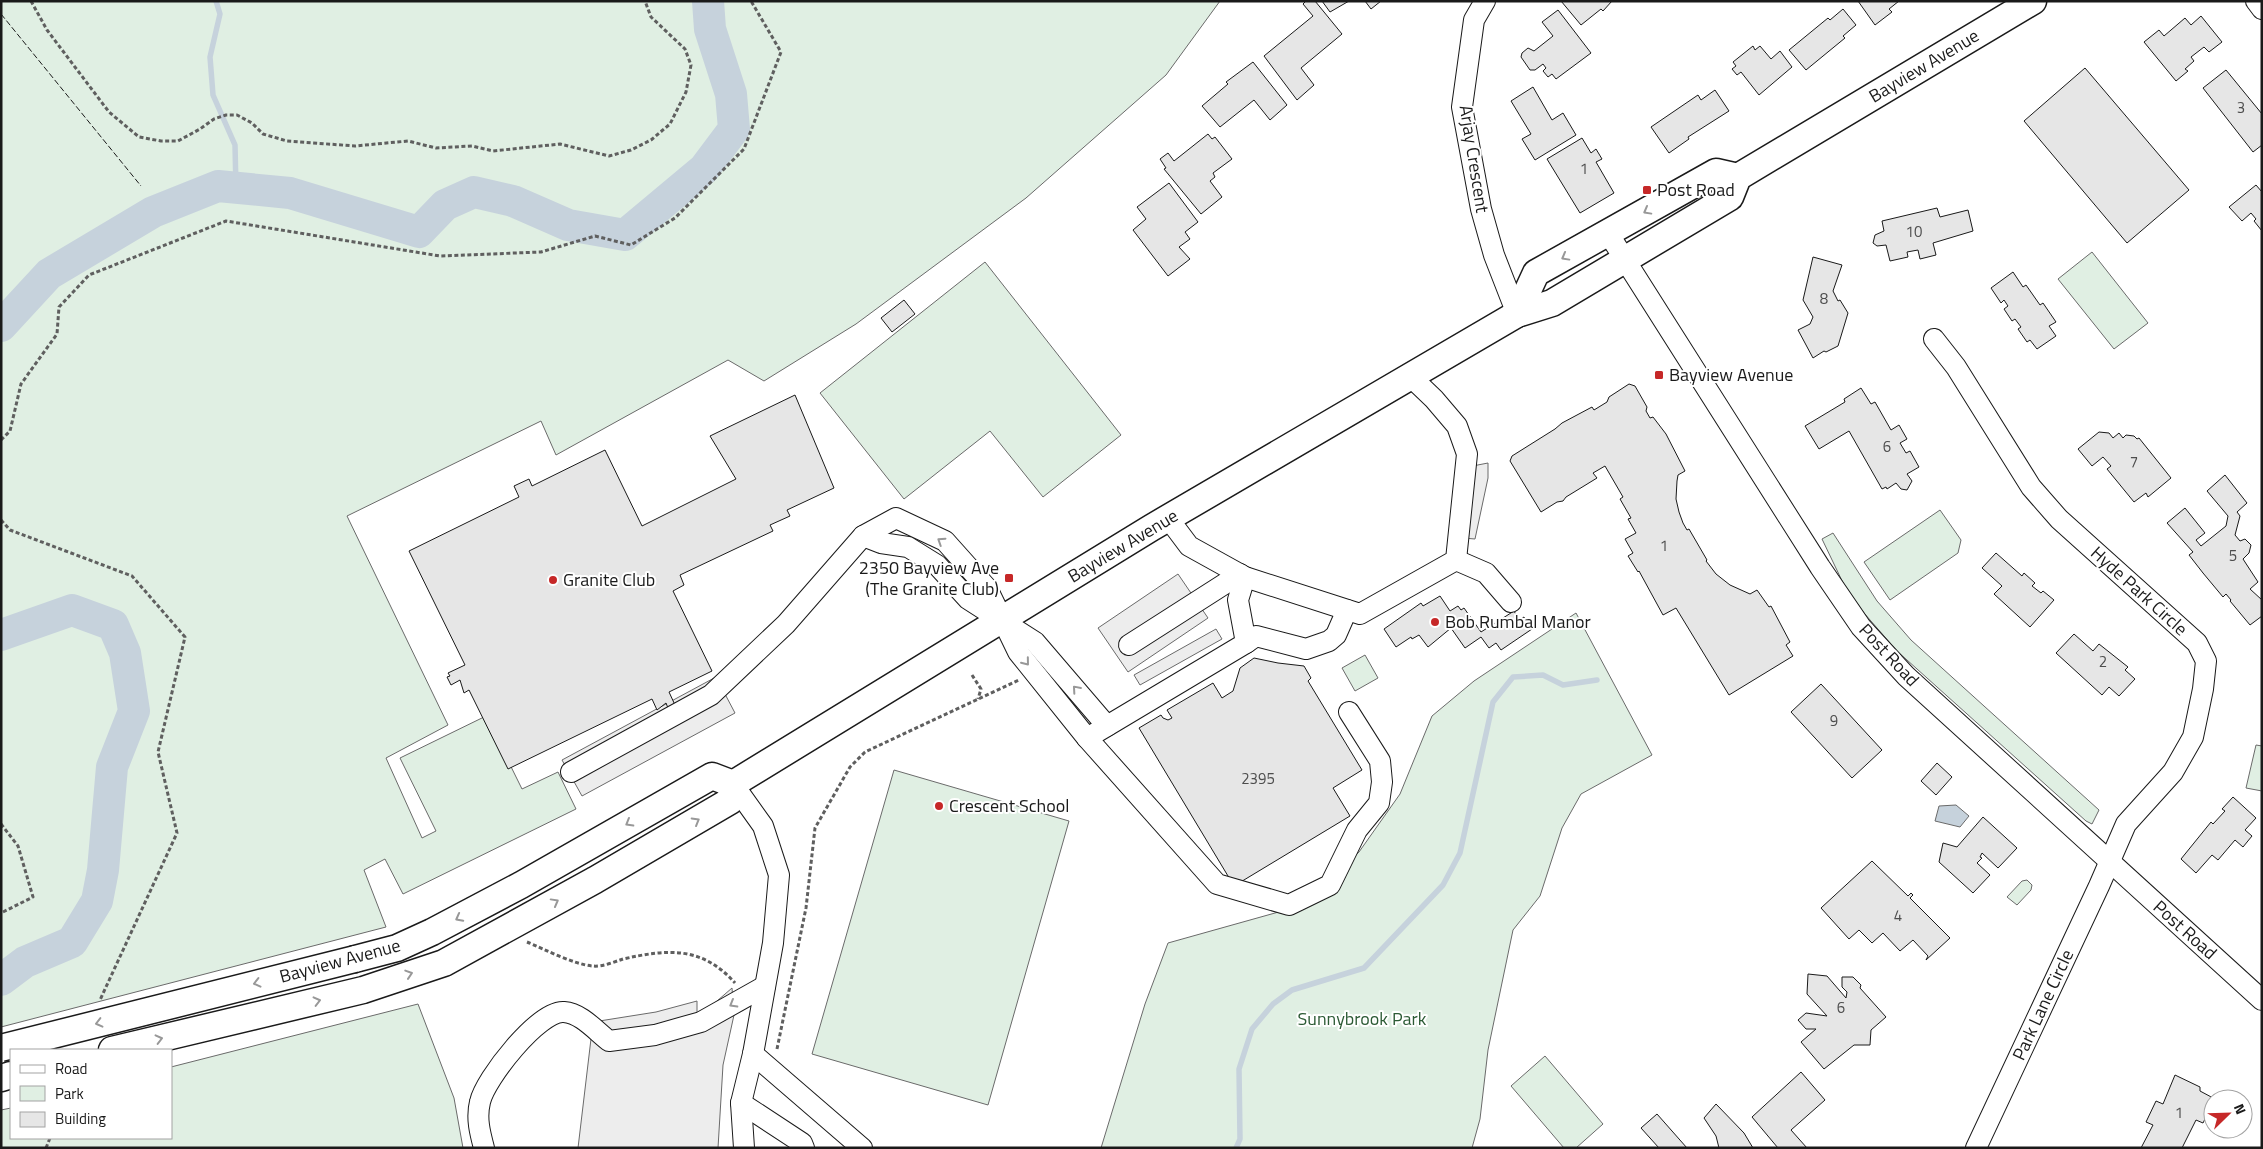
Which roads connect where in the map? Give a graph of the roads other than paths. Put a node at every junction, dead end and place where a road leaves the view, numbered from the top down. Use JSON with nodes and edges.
{"nodes":[{"id":1,"x":1485,"y":1,"type":"edge"},
{"id":2,"x":2033,"y":1,"type":"edge"},
{"id":3,"x":2256,"y":1,"type":"edge"},
{"id":4,"x":2262,"y":10,"type":"edge"},
{"id":5,"x":1738,"y":177,"type":"junction"},
{"id":6,"x":1608,"y":233,"type":"junction"},
{"id":7,"x":1625,"y":258,"type":"junction"},
{"id":8,"x":1517,"y":314,"type":"junction"},
{"id":9,"x":1934,"y":339,"type":"dead end"},
{"id":10,"x":1410,"y":376,"type":"junction"},
{"id":11,"x":1168,"y":518,"type":"junction"},
{"id":12,"x":863,"y":536,"type":"junction"},
{"id":13,"x":1456,"y":560,"type":"junction"},
{"id":14,"x":1243,"y":576,"type":"junction"},
{"id":15,"x":1511,"y":602,"type":"dead end"},
{"id":16,"x":1346,"y":610,"type":"junction"},
{"id":17,"x":1002,"y":620,"type":"junction"},
{"id":18,"x":1246,"y":643,"type":"junction"},
{"id":19,"x":1129,"y":645,"type":"dead end"},
{"id":20,"x":1349,"y":712,"type":"dead end"},
{"id":21,"x":1107,"y":726,"type":"junction"},
{"id":22,"x":1087,"y":738,"type":"junction"},
{"id":23,"x":571,"y":772,"type":"dead end"},
{"id":24,"x":733,"y":784,"type":"junction"},
{"id":25,"x":2109,"y":862,"type":"junction"},
{"id":26,"x":764,"y":986,"type":"junction"},
{"id":27,"x":2262,"y":1000,"type":"edge"},
{"id":28,"x":1,"y":1048,"type":"edge"},
{"id":29,"x":116,"y":1049,"type":"edge"},
{"id":30,"x":753,"y":1054,"type":"junction"},
{"id":31,"x":741,"y":1103,"type":"junction"},
{"id":32,"x":484,"y":1148,"type":"edge"},
{"id":33,"x":744,"y":1148,"type":"edge"},
{"id":34,"x":804,"y":1148,"type":"edge"},
{"id":35,"x":862,"y":1148,"type":"edge"},
{"id":36,"x":1976,"y":1148,"type":"edge"}],
"edges":[{"from":1,"to":8,"type":"street","name":"Arjay Crescent"},
{"from":2,"to":5,"type":"main road","name":"Bayview Avenue"},
{"from":3,"to":4,"type":"street"},
{"from":5,"to":6,"type":"main road","one_way":true},
{"from":5,"to":7,"type":"main road","name":"Bayview Avenue"},
{"from":6,"to":7,"type":"street","name":"Post Road"},
{"from":6,"to":8,"type":"main road","one_way":true},
{"from":7,"to":8,"type":"main road","name":"Bayview Avenue"},
{"from":7,"to":25,"type":"street","name":"Post Road"},
{"from":8,"to":10,"type":"main road","name":"Bayview Avenue"},
{"from":9,"to":25,"type":"street","name":"Hyde Park Circle"},
{"from":10,"to":11,"type":"main road","name":"Bayview Avenue"},
{"from":10,"to":13,"type":"street"},
{"from":11,"to":14,"type":"street"},
{"from":11,"to":17,"type":"main road","name":"Bayview Avenue"},
{"from":12,"to":17,"type":"street"},
{"from":17,"to":12,"type":"street","one_way":true},
{"from":12,"to":23,"type":"street"},
{"from":13,"to":15,"type":"street"},
{"from":13,"to":16,"type":"street"},
{"from":14,"to":16,"type":"street"},
{"from":14,"to":18,"type":"street"},
{"from":14,"to":19,"type":"street"},
{"from":16,"to":18,"type":"street"},
{"from":21,"to":17,"type":"street","one_way":true},
{"from":17,"to":22,"type":"street","one_way":true},
{"from":17,"to":24,"type":"main road","name":"Bayview Avenue"},
{"from":18,"to":21,"type":"street"},
{"from":20,"to":22,"type":"street"},
{"from":21,"to":22,"type":"street"},
{"from":24,"to":26,"type":"street"},
{"from":24,"to":28,"type":"main road","name":"Bayview Avenue","one_way":true,"bridge":true},
{"from":29,"to":24,"type":"main road","name":"Bayview Avenue","one_way":true},
{"from":25,"to":27,"type":"street","name":"Post Road"},
{"from":25,"to":36,"type":"street","name":"Park Lane Circle"},
{"from":26,"to":30,"type":"street"},
{"from":26,"to":32,"type":"street","one_way":true},
{"from":30,"to":31,"type":"street"},
{"from":30,"to":35,"type":"street"},
{"from":31,"to":33,"type":"street"},
{"from":31,"to":34,"type":"street"}]}
